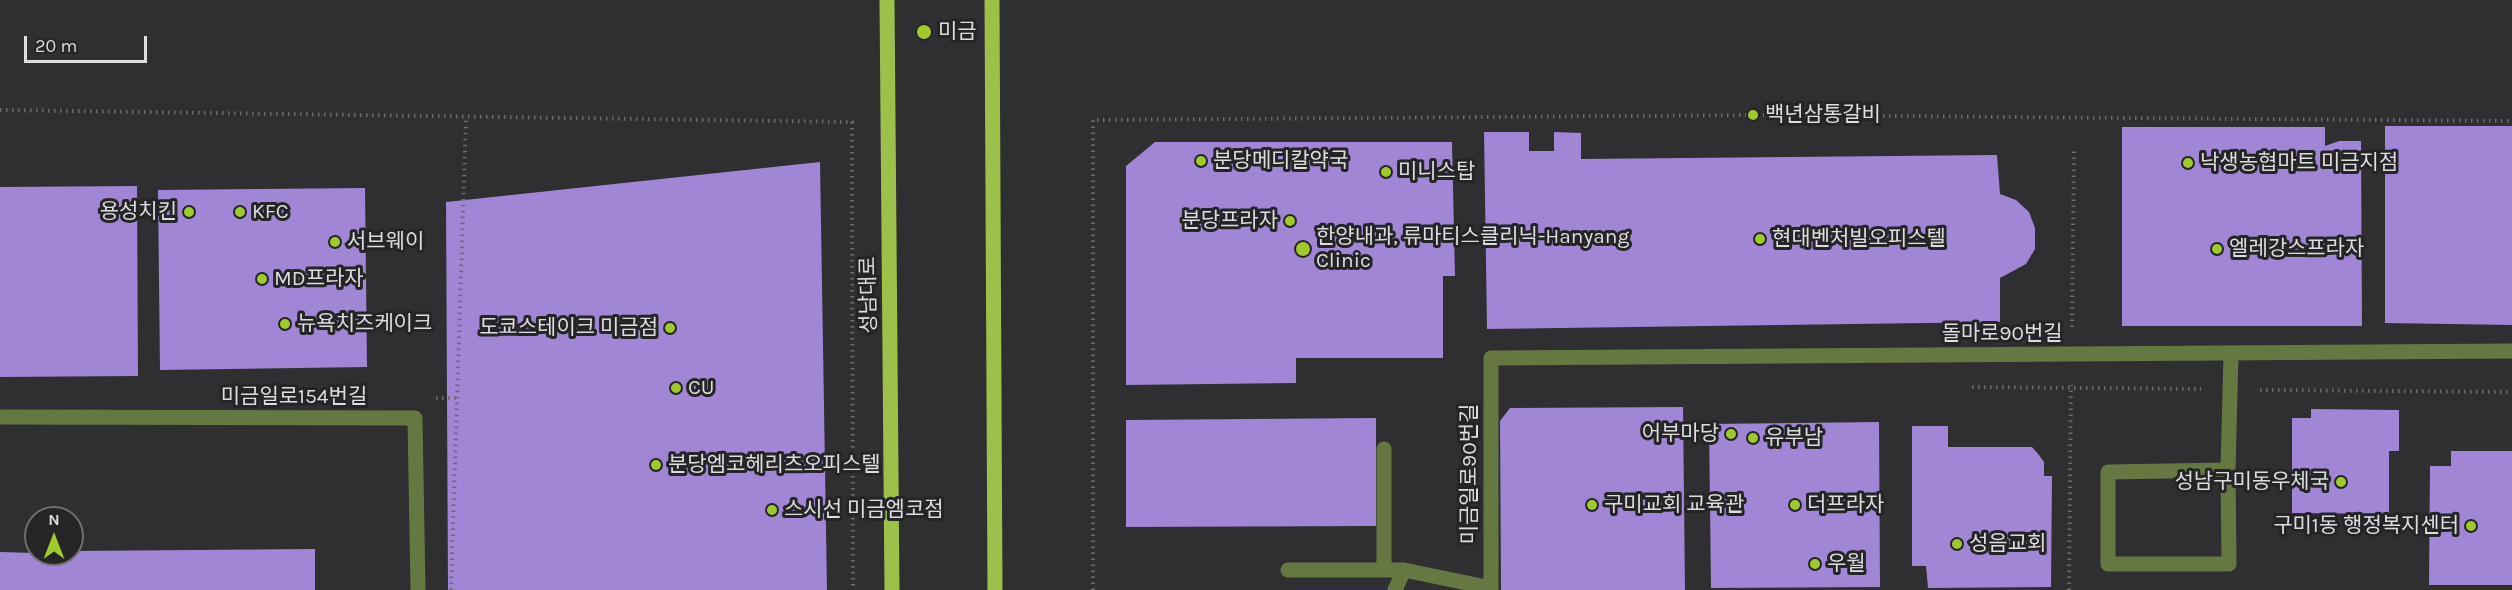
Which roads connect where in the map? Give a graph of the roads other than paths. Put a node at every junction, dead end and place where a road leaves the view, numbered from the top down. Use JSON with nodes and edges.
{"nodes":[{"id":1,"x":887,"y":0,"type":"edge"},
{"id":2,"x":992,"y":0,"type":"edge"},
{"id":3,"x":2512,"y":351,"type":"edge"},
{"id":4,"x":2231,"y":354,"type":"junction"},
{"id":5,"x":1491,"y":358,"type":"joint"},
{"id":6,"x":0,"y":417,"type":"edge"},
{"id":7,"x":1384,"y":449,"type":"dead end"},
{"id":8,"x":2228,"y":470,"type":"junction"},
{"id":9,"x":1288,"y":570,"type":"dead end"},
{"id":10,"x":1384,"y":570,"type":"junction"},
{"id":11,"x":1404,"y":570,"type":"junction"},
{"id":12,"x":1491,"y":589,"type":"edge"},
{"id":13,"x":418,"y":590,"type":"edge"},
{"id":14,"x":892,"y":590,"type":"edge"},
{"id":15,"x":996,"y":590,"type":"edge"},
{"id":16,"x":1395,"y":590,"type":"edge"}],
"edges":[{"from":1,"to":14,"type":"main road","name":"성남대로"},
{"from":2,"to":15,"type":"main road"},
{"from":3,"to":4,"type":"street","name":"돌마로90번길"},
{"from":4,"to":5,"type":"street","name":"돌마로90번길"},
{"from":4,"to":8,"type":"street"},
{"from":5,"to":12,"type":"street","name":"미금일로90번길"},
{"from":6,"to":13,"type":"street","name":"미금일로154번길"},
{"from":7,"to":10,"type":"street"},
{"from":8,"to":8,"type":"street"},
{"from":9,"to":10,"type":"street"},
{"from":10,"to":11,"type":"street"},
{"from":11,"to":12,"type":"street"},
{"from":11,"to":16,"type":"street"}]}
